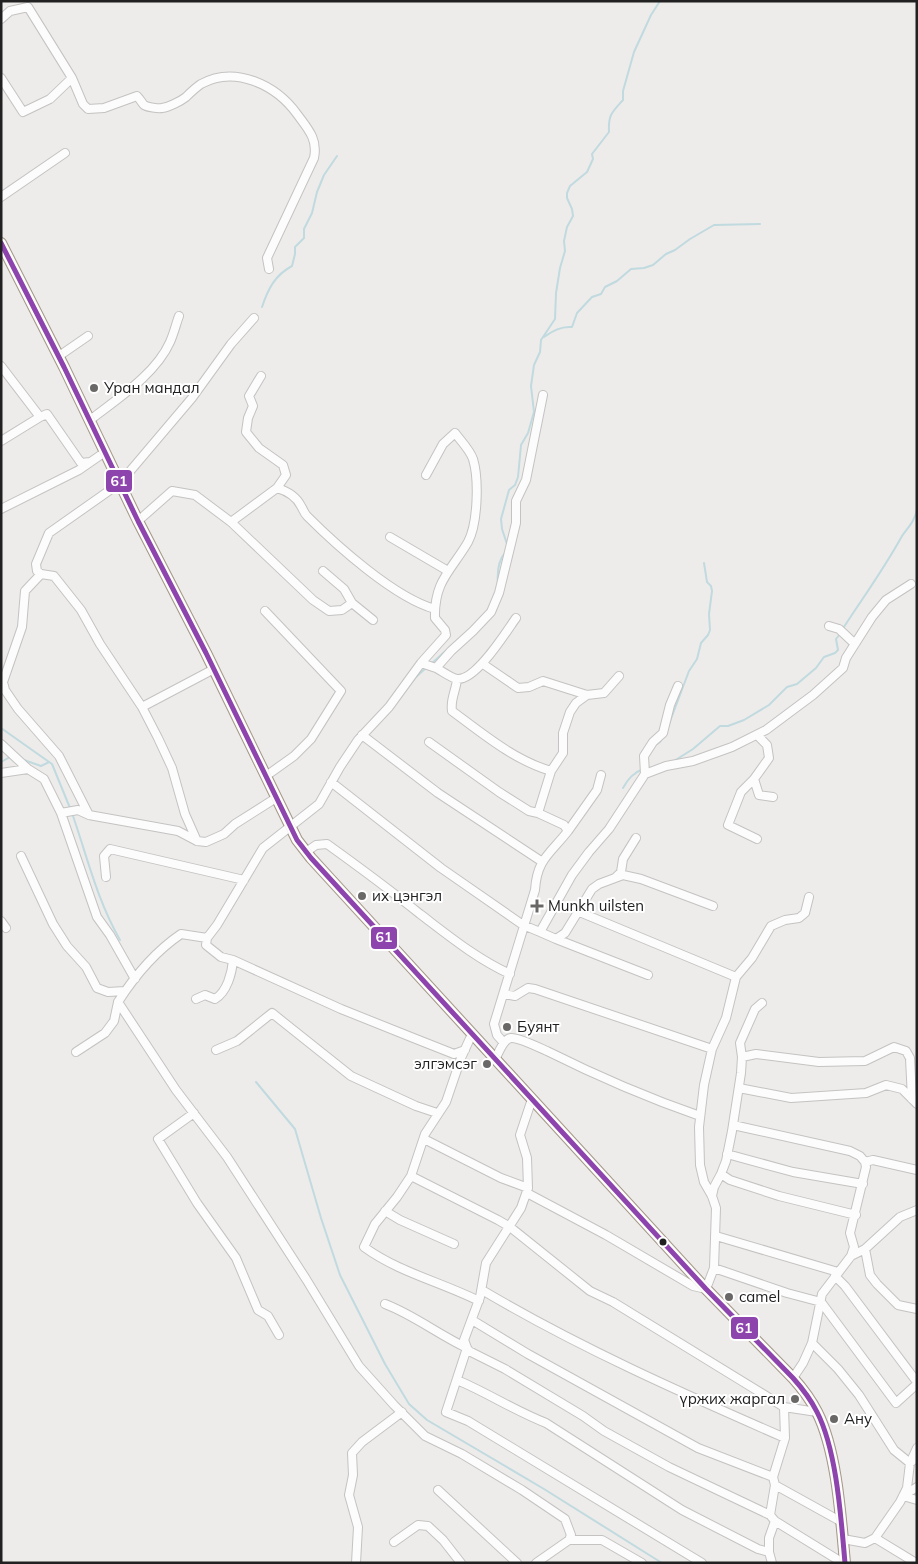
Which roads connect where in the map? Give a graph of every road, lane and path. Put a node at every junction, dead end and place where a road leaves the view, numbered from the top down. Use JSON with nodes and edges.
{"nodes":[{"id":1,"x":30,"y":4,"type":"edge"},
{"id":2,"x":1,"y":19,"type":"edge"},
{"id":3,"x":1,"y":78,"type":"edge"},
{"id":4,"x":72,"y":78,"type":"junction"},
{"id":5,"x":65,"y":153,"type":"dead end"},
{"id":6,"x":1,"y":197,"type":"edge"},
{"id":7,"x":1,"y":243,"type":"edge"},
{"id":8,"x":269,"y":269,"type":"dead end"},
{"id":9,"x":178,"y":316,"type":"dead end"},
{"id":10,"x":254,"y":318,"type":"dead end"},
{"id":11,"x":88,"y":336,"type":"dead end"},
{"id":12,"x":59,"y":356,"type":"junction"},
{"id":13,"x":1,"y":366,"type":"edge"},
{"id":14,"x":262,"y":376,"type":"dead end"},
{"id":15,"x":543,"y":395,"type":"dead end"},
{"id":16,"x":40,"y":416,"type":"junction"},
{"id":17,"x":90,"y":420,"type":"junction"},
{"id":18,"x":1,"y":442,"type":"edge"},
{"id":19,"x":105,"y":452,"type":"junction"},
{"id":20,"x":90,"y":462,"type":"junction"},
{"id":21,"x":426,"y":475,"type":"dead end"},
{"id":22,"x":120,"y":483,"type":"junction"},
{"id":23,"x":277,"y":488,"type":"junction"},
{"id":24,"x":1,"y":509,"type":"edge"},
{"id":25,"x":138,"y":521,"type":"junction"},
{"id":26,"x":231,"y":522,"type":"junction"},
{"id":27,"x":390,"y":536,"type":"dead end"},
{"id":28,"x":324,"y":571,"type":"dead end"},
{"id":29,"x":448,"y":572,"type":"junction"},
{"id":30,"x":40,"y":574,"type":"junction"},
{"id":31,"x":911,"y":584,"type":"dead end"},
{"id":32,"x":352,"y":603,"type":"junction"},
{"id":33,"x":435,"y":609,"type":"junction"},
{"id":34,"x":265,"y":611,"type":"dead end"},
{"id":35,"x":516,"y":618,"type":"dead end"},
{"id":36,"x":373,"y":620,"type":"dead end"},
{"id":37,"x":830,"y":626,"type":"dead end"},
{"id":38,"x":855,"y":644,"type":"junction"},
{"id":39,"x":422,"y":663,"type":"junction"},
{"id":40,"x":483,"y":664,"type":"junction"},
{"id":41,"x":436,"y":668,"type":"junction"},
{"id":42,"x":214,"y":670,"type":"junction"},
{"id":43,"x":620,"y":676,"type":"dead end"},
{"id":44,"x":457,"y":679,"type":"junction"},
{"id":45,"x":678,"y":686,"type":"dead end"},
{"id":46,"x":587,"y":695,"type":"junction"},
{"id":47,"x":142,"y":707,"type":"junction"},
{"id":48,"x":362,"y":735,"type":"junction"},
{"id":49,"x":757,"y":735,"type":"junction"},
{"id":50,"x":429,"y":742,"type":"dead end"},
{"id":51,"x":1,"y":744,"type":"edge"},
{"id":52,"x":28,"y":769,"type":"junction"},
{"id":53,"x":552,"y":771,"type":"junction"},
{"id":54,"x":1,"y":773,"type":"edge"},
{"id":55,"x":645,"y":774,"type":"junction"},
{"id":56,"x":601,"y":775,"type":"dead end"},
{"id":57,"x":266,"y":776,"type":"junction"},
{"id":58,"x":754,"y":779,"type":"junction"},
{"id":59,"x":331,"y":782,"type":"junction"},
{"id":60,"x":773,"y":797,"type":"dead end"},
{"id":61,"x":276,"y":798,"type":"junction"},
{"id":62,"x":61,"y":813,"type":"junction"},
{"id":63,"x":538,"y":813,"type":"junction"},
{"id":64,"x":89,"y":815,"type":"junction"},
{"id":65,"x":290,"y":826,"type":"junction"},
{"id":66,"x":568,"y":831,"type":"junction"},
{"id":67,"x":636,"y":838,"type":"dead end"},
{"id":68,"x":757,"y":838,"type":"dead end"},
{"id":69,"x":197,"y":841,"type":"junction"},
{"id":70,"x":306,"y":852,"type":"junction"},
{"id":71,"x":21,"y":856,"type":"dead end"},
{"id":72,"x":542,"y":861,"type":"junction"},
{"id":73,"x":106,"y":877,"type":"dead end"},
{"id":74,"x":616,"y":878,"type":"junction"},
{"id":75,"x":244,"y":880,"type":"junction"},
{"id":76,"x":809,"y":897,"type":"dead end"},
{"id":77,"x":713,"y":906,"type":"dead end"},
{"id":78,"x":577,"y":911,"type":"junction"},
{"id":79,"x":1,"y":921,"type":"edge"},
{"id":80,"x":523,"y":925,"type":"junction"},
{"id":81,"x":6,"y":928,"type":"dead end"},
{"id":82,"x":540,"y":932,"type":"junction"},
{"id":83,"x":207,"y":938,"type":"junction"},
{"id":84,"x":556,"y":939,"type":"junction"},
{"id":85,"x":233,"y":960,"type":"junction"},
{"id":86,"x":510,"y":974,"type":"junction"},
{"id":87,"x":648,"y":975,"type":"dead end"},
{"id":88,"x":736,"y":977,"type":"junction"},
{"id":89,"x":135,"y":979,"type":"junction"},
{"id":90,"x":125,"y":991,"type":"junction"},
{"id":91,"x":504,"y":994,"type":"junction"},
{"id":92,"x":196,"y":999,"type":"dead end"},
{"id":93,"x":118,"y":1002,"type":"junction"},
{"id":94,"x":762,"y":1004,"type":"dead end"},
{"id":95,"x":472,"y":1034,"type":"junction"},
{"id":96,"x":504,"y":1043,"type":"junction"},
{"id":97,"x":712,"y":1049,"type":"junction"},
{"id":98,"x":216,"y":1050,"type":"dead end"},
{"id":99,"x":465,"y":1050,"type":"junction"},
{"id":100,"x":76,"y":1052,"type":"dead end"},
{"id":101,"x":742,"y":1057,"type":"junction"},
{"id":102,"x":495,"y":1059,"type":"junction"},
{"id":103,"x":738,"y":1088,"type":"junction"},
{"id":104,"x":532,"y":1099,"type":"junction"},
{"id":105,"x":914,"y":1101,"type":"edge"},
{"id":106,"x":194,"y":1113,"type":"junction"},
{"id":107,"x":437,"y":1113,"type":"junction"},
{"id":108,"x":700,"y":1116,"type":"junction"},
{"id":109,"x":733,"y":1125,"type":"junction"},
{"id":110,"x":424,"y":1139,"type":"junction"},
{"id":111,"x":727,"y":1154,"type":"junction"},
{"id":112,"x":865,"y":1162,"type":"junction"},
{"id":113,"x":917,"y":1170,"type":"edge"},
{"id":114,"x":721,"y":1174,"type":"junction"},
{"id":115,"x":411,"y":1176,"type":"junction"},
{"id":116,"x":863,"y":1184,"type":"junction"},
{"id":117,"x":527,"y":1191,"type":"junction"},
{"id":118,"x":712,"y":1196,"type":"junction"},
{"id":119,"x":917,"y":1210,"type":"edge"},
{"id":120,"x":385,"y":1211,"type":"junction"},
{"id":121,"x":856,"y":1216,"type":"junction"},
{"id":122,"x":510,"y":1227,"type":"junction"},
{"id":123,"x":716,"y":1236,"type":"junction"},
{"id":124,"x":454,"y":1244,"type":"dead end"},
{"id":125,"x":865,"y":1249,"type":"junction"},
{"id":126,"x":852,"y":1256,"type":"junction"},
{"id":127,"x":714,"y":1268,"type":"junction"},
{"id":128,"x":837,"y":1274,"type":"junction"},
{"id":129,"x":706,"y":1289,"type":"junction"},
{"id":130,"x":482,"y":1290,"type":"junction"},
{"id":131,"x":479,"y":1301,"type":"junction"},
{"id":132,"x":821,"y":1302,"type":"junction"},
{"id":133,"x":386,"y":1304,"type":"dead end"},
{"id":134,"x":917,"y":1309,"type":"edge"},
{"id":135,"x":472,"y":1320,"type":"junction"},
{"id":136,"x":279,"y":1335,"type":"dead end"},
{"id":137,"x":812,"y":1342,"type":"junction"},
{"id":138,"x":467,"y":1348,"type":"junction"},
{"id":139,"x":793,"y":1378,"type":"junction"},
{"id":140,"x":457,"y":1380,"type":"junction"},
{"id":141,"x":917,"y":1383,"type":"edge"},
{"id":142,"x":784,"y":1407,"type":"junction"},
{"id":143,"x":402,"y":1412,"type":"junction"},
{"id":144,"x":818,"y":1412,"type":"junction"},
{"id":145,"x":785,"y":1438,"type":"junction"},
{"id":146,"x":917,"y":1448,"type":"edge"},
{"id":147,"x":913,"y":1460,"type":"edge"},
{"id":148,"x":774,"y":1481,"type":"junction"},
{"id":149,"x":917,"y":1487,"type":"edge"},
{"id":150,"x":438,"y":1490,"type":"dead end"},
{"id":151,"x":903,"y":1496,"type":"junction"},
{"id":152,"x":917,"y":1500,"type":"edge"},
{"id":153,"x":772,"y":1518,"type":"junction"},
{"id":154,"x":840,"y":1521,"type":"junction"},
{"id":155,"x":875,"y":1538,"type":"junction"},
{"id":156,"x":842,"y":1539,"type":"junction"},
{"id":157,"x":569,"y":1540,"type":"junction"},
{"id":158,"x":394,"y":1542,"type":"dead end"},
{"id":159,"x":769,"y":1552,"type":"junction"},
{"id":160,"x":773,"y":1562,"type":"edge"},
{"id":161,"x":356,"y":1563,"type":"edge"},
{"id":162,"x":461,"y":1563,"type":"edge"},
{"id":163,"x":517,"y":1563,"type":"edge"},
{"id":164,"x":536,"y":1563,"type":"edge"},
{"id":165,"x":642,"y":1563,"type":"edge"},
{"id":166,"x":702,"y":1563,"type":"edge"},
{"id":167,"x":844,"y":1563,"type":"edge"},
{"id":168,"x":916,"y":1563,"type":"edge"}],
"edges":[{"from":1,"to":2,"type":"street"},
{"from":1,"to":4,"type":"street"},
{"from":3,"to":4,"type":"street"},
{"from":4,"to":8,"type":"street"},
{"from":5,"to":6,"type":"street"},
{"from":7,"to":12,"type":"main road"},
{"from":9,"to":17,"type":"street"},
{"from":10,"to":22,"type":"street"},
{"from":11,"to":12,"type":"street"},
{"from":12,"to":17,"type":"main road"},
{"from":13,"to":16,"type":"street"},
{"from":14,"to":23,"type":"street"},
{"from":15,"to":41,"type":"street"},
{"from":16,"to":18,"type":"street"},
{"from":16,"to":20,"type":"street"},
{"from":17,"to":19,"type":"main road"},
{"from":19,"to":20,"type":"street"},
{"from":19,"to":22,"type":"main road"},
{"from":20,"to":24,"type":"street"},
{"from":21,"to":29,"type":"street"},
{"from":22,"to":25,"type":"main road"},
{"from":22,"to":30,"type":"street"},
{"from":23,"to":26,"type":"street"},
{"from":23,"to":33,"type":"street"},
{"from":25,"to":26,"type":"street"},
{"from":25,"to":42,"type":"main road"},
{"from":26,"to":32,"type":"street"},
{"from":27,"to":29,"type":"street"},
{"from":28,"to":32,"type":"street"},
{"from":29,"to":33,"type":"street"},
{"from":30,"to":47,"type":"street"},
{"from":30,"to":64,"type":"street"},
{"from":31,"to":38,"type":"street"},
{"from":32,"to":36,"type":"street"},
{"from":33,"to":39,"type":"street"},
{"from":34,"to":57,"type":"street"},
{"from":35,"to":40,"type":"street"},
{"from":37,"to":38,"type":"street"},
{"from":38,"to":49,"type":"street"},
{"from":39,"to":41,"type":"street"},
{"from":39,"to":48,"type":"street"},
{"from":40,"to":44,"type":"street"},
{"from":40,"to":46,"type":"street"},
{"from":41,"to":44,"type":"street"},
{"from":42,"to":47,"type":"street"},
{"from":42,"to":57,"type":"main road"},
{"from":43,"to":46,"type":"street"},
{"from":44,"to":53,"type":"street"},
{"from":45,"to":55,"type":"street"},
{"from":46,"to":53,"type":"street"},
{"from":47,"to":69,"type":"street"},
{"from":48,"to":59,"type":"street"},
{"from":48,"to":72,"type":"street"},
{"from":49,"to":55,"type":"street"},
{"from":49,"to":58,"type":"street"},
{"from":50,"to":63,"type":"street"},
{"from":51,"to":52,"type":"street"},
{"from":52,"to":54,"type":"street"},
{"from":52,"to":62,"type":"street"},
{"from":53,"to":63,"type":"street"},
{"from":55,"to":82,"type":"street"},
{"from":56,"to":66,"type":"street"},
{"from":57,"to":61,"type":"main road"},
{"from":58,"to":60,"type":"street"},
{"from":58,"to":68,"type":"street"},
{"from":59,"to":65,"type":"street"},
{"from":59,"to":80,"type":"street"},
{"from":61,"to":65,"type":"main road"},
{"from":61,"to":69,"type":"street"},
{"from":62,"to":64,"type":"street"},
{"from":62,"to":89,"type":"street"},
{"from":63,"to":66,"type":"street"},
{"from":64,"to":69,"type":"street"},
{"from":65,"to":70,"type":"main road"},
{"from":65,"to":75,"type":"street"},
{"from":66,"to":72,"type":"street"},
{"from":67,"to":74,"type":"street"},
{"from":70,"to":86,"type":"street"},
{"from":70,"to":95,"type":"main road"},
{"from":71,"to":90,"type":"street"},
{"from":72,"to":80,"type":"street"},
{"from":73,"to":75,"type":"street"},
{"from":74,"to":77,"type":"street"},
{"from":74,"to":78,"type":"street"},
{"from":75,"to":83,"type":"street"},
{"from":76,"to":88,"type":"street"},
{"from":78,"to":84,"type":"street"},
{"from":78,"to":88,"type":"street"},
{"from":79,"to":81,"type":"street"},
{"from":80,"to":82,"type":"street"},
{"from":80,"to":86,"type":"street"},
{"from":82,"to":84,"type":"street"},
{"from":83,"to":85,"type":"street"},
{"from":83,"to":89,"type":"street"},
{"from":84,"to":87,"type":"street"},
{"from":85,"to":92,"type":"street"},
{"from":85,"to":99,"type":"street"},
{"from":86,"to":91,"type":"street"},
{"from":88,"to":97,"type":"street"},
{"from":89,"to":90,"type":"street"},
{"from":90,"to":93,"type":"street"},
{"from":91,"to":96,"type":"street"},
{"from":91,"to":97,"type":"street"},
{"from":93,"to":100,"type":"street"},
{"from":93,"to":106,"type":"street"},
{"from":94,"to":101,"type":"street"},
{"from":95,"to":99,"type":"street"},
{"from":95,"to":102,"type":"main road"},
{"from":96,"to":102,"type":"street"},
{"from":96,"to":108,"type":"street"},
{"from":97,"to":108,"type":"street"},
{"from":98,"to":107,"type":"street"},
{"from":99,"to":107,"type":"street"},
{"from":101,"to":103,"type":"street"},
{"from":101,"to":105,"type":"street"},
{"from":102,"to":104,"type":"main road"},
{"from":103,"to":105,"type":"street"},
{"from":103,"to":109,"type":"street"},
{"from":104,"to":117,"type":"street"},
{"from":104,"to":129,"type":"main road"},
{"from":106,"to":136,"type":"street"},
{"from":106,"to":143,"type":"street"},
{"from":107,"to":110,"type":"street"},
{"from":108,"to":118,"type":"street"},
{"from":109,"to":111,"type":"street"},
{"from":109,"to":112,"type":"street"},
{"from":110,"to":115,"type":"street"},
{"from":110,"to":117,"type":"street"},
{"from":111,"to":114,"type":"street"},
{"from":111,"to":116,"type":"street"},
{"from":112,"to":113,"type":"street"},
{"from":112,"to":116,"type":"street"},
{"from":114,"to":118,"type":"street"},
{"from":114,"to":121,"type":"street"},
{"from":115,"to":120,"type":"street"},
{"from":115,"to":122,"type":"street"},
{"from":116,"to":121,"type":"street"},
{"from":117,"to":122,"type":"street"},
{"from":117,"to":129,"type":"street"},
{"from":118,"to":123,"type":"street"},
{"from":119,"to":125,"type":"street"},
{"from":120,"to":124,"type":"street"},
{"from":120,"to":131,"type":"street"},
{"from":121,"to":126,"type":"street"},
{"from":122,"to":130,"type":"street"},
{"from":122,"to":142,"type":"street"},
{"from":123,"to":127,"type":"street"},
{"from":123,"to":128,"type":"street"},
{"from":125,"to":126,"type":"street"},
{"from":125,"to":134,"type":"street"},
{"from":126,"to":128,"type":"street"},
{"from":127,"to":129,"type":"street"},
{"from":127,"to":132,"type":"street"},
{"from":128,"to":132,"type":"street"},
{"from":128,"to":141,"type":"street"},
{"from":129,"to":139,"type":"main road"},
{"from":130,"to":131,"type":"street"},
{"from":130,"to":145,"type":"street"},
{"from":131,"to":135,"type":"street"},
{"from":132,"to":137,"type":"street"},
{"from":132,"to":141,"type":"street"},
{"from":133,"to":138,"type":"street"},
{"from":135,"to":138,"type":"street"},
{"from":135,"to":148,"type":"street"},
{"from":137,"to":139,"type":"street"},
{"from":137,"to":147,"type":"street"},
{"from":138,"to":140,"type":"street"},
{"from":138,"to":153,"type":"street"},
{"from":139,"to":144,"type":"main road"},
{"from":140,"to":159,"type":"street"},
{"from":140,"to":166,"type":"street"},
{"from":142,"to":144,"type":"street"},
{"from":142,"to":145,"type":"street"},
{"from":143,"to":157,"type":"street"},
{"from":143,"to":161,"type":"street"},
{"from":144,"to":154,"type":"main road"},
{"from":145,"to":148,"type":"street"},
{"from":146,"to":147,"type":"street"},
{"from":147,"to":151,"type":"street"},
{"from":148,"to":153,"type":"street"},
{"from":148,"to":154,"type":"street"},
{"from":149,"to":151,"type":"street"},
{"from":150,"to":163,"type":"street"},
{"from":151,"to":152,"type":"street"},
{"from":151,"to":155,"type":"street"},
{"from":153,"to":159,"type":"street"},
{"from":153,"to":167,"type":"street"},
{"from":154,"to":156,"type":"main road"},
{"from":155,"to":156,"type":"street"},
{"from":155,"to":168,"type":"street"},
{"from":156,"to":167,"type":"main road"},
{"from":157,"to":164,"type":"street"},
{"from":157,"to":165,"type":"street"},
{"from":158,"to":162,"type":"street"},
{"from":159,"to":160,"type":"street"}]}
